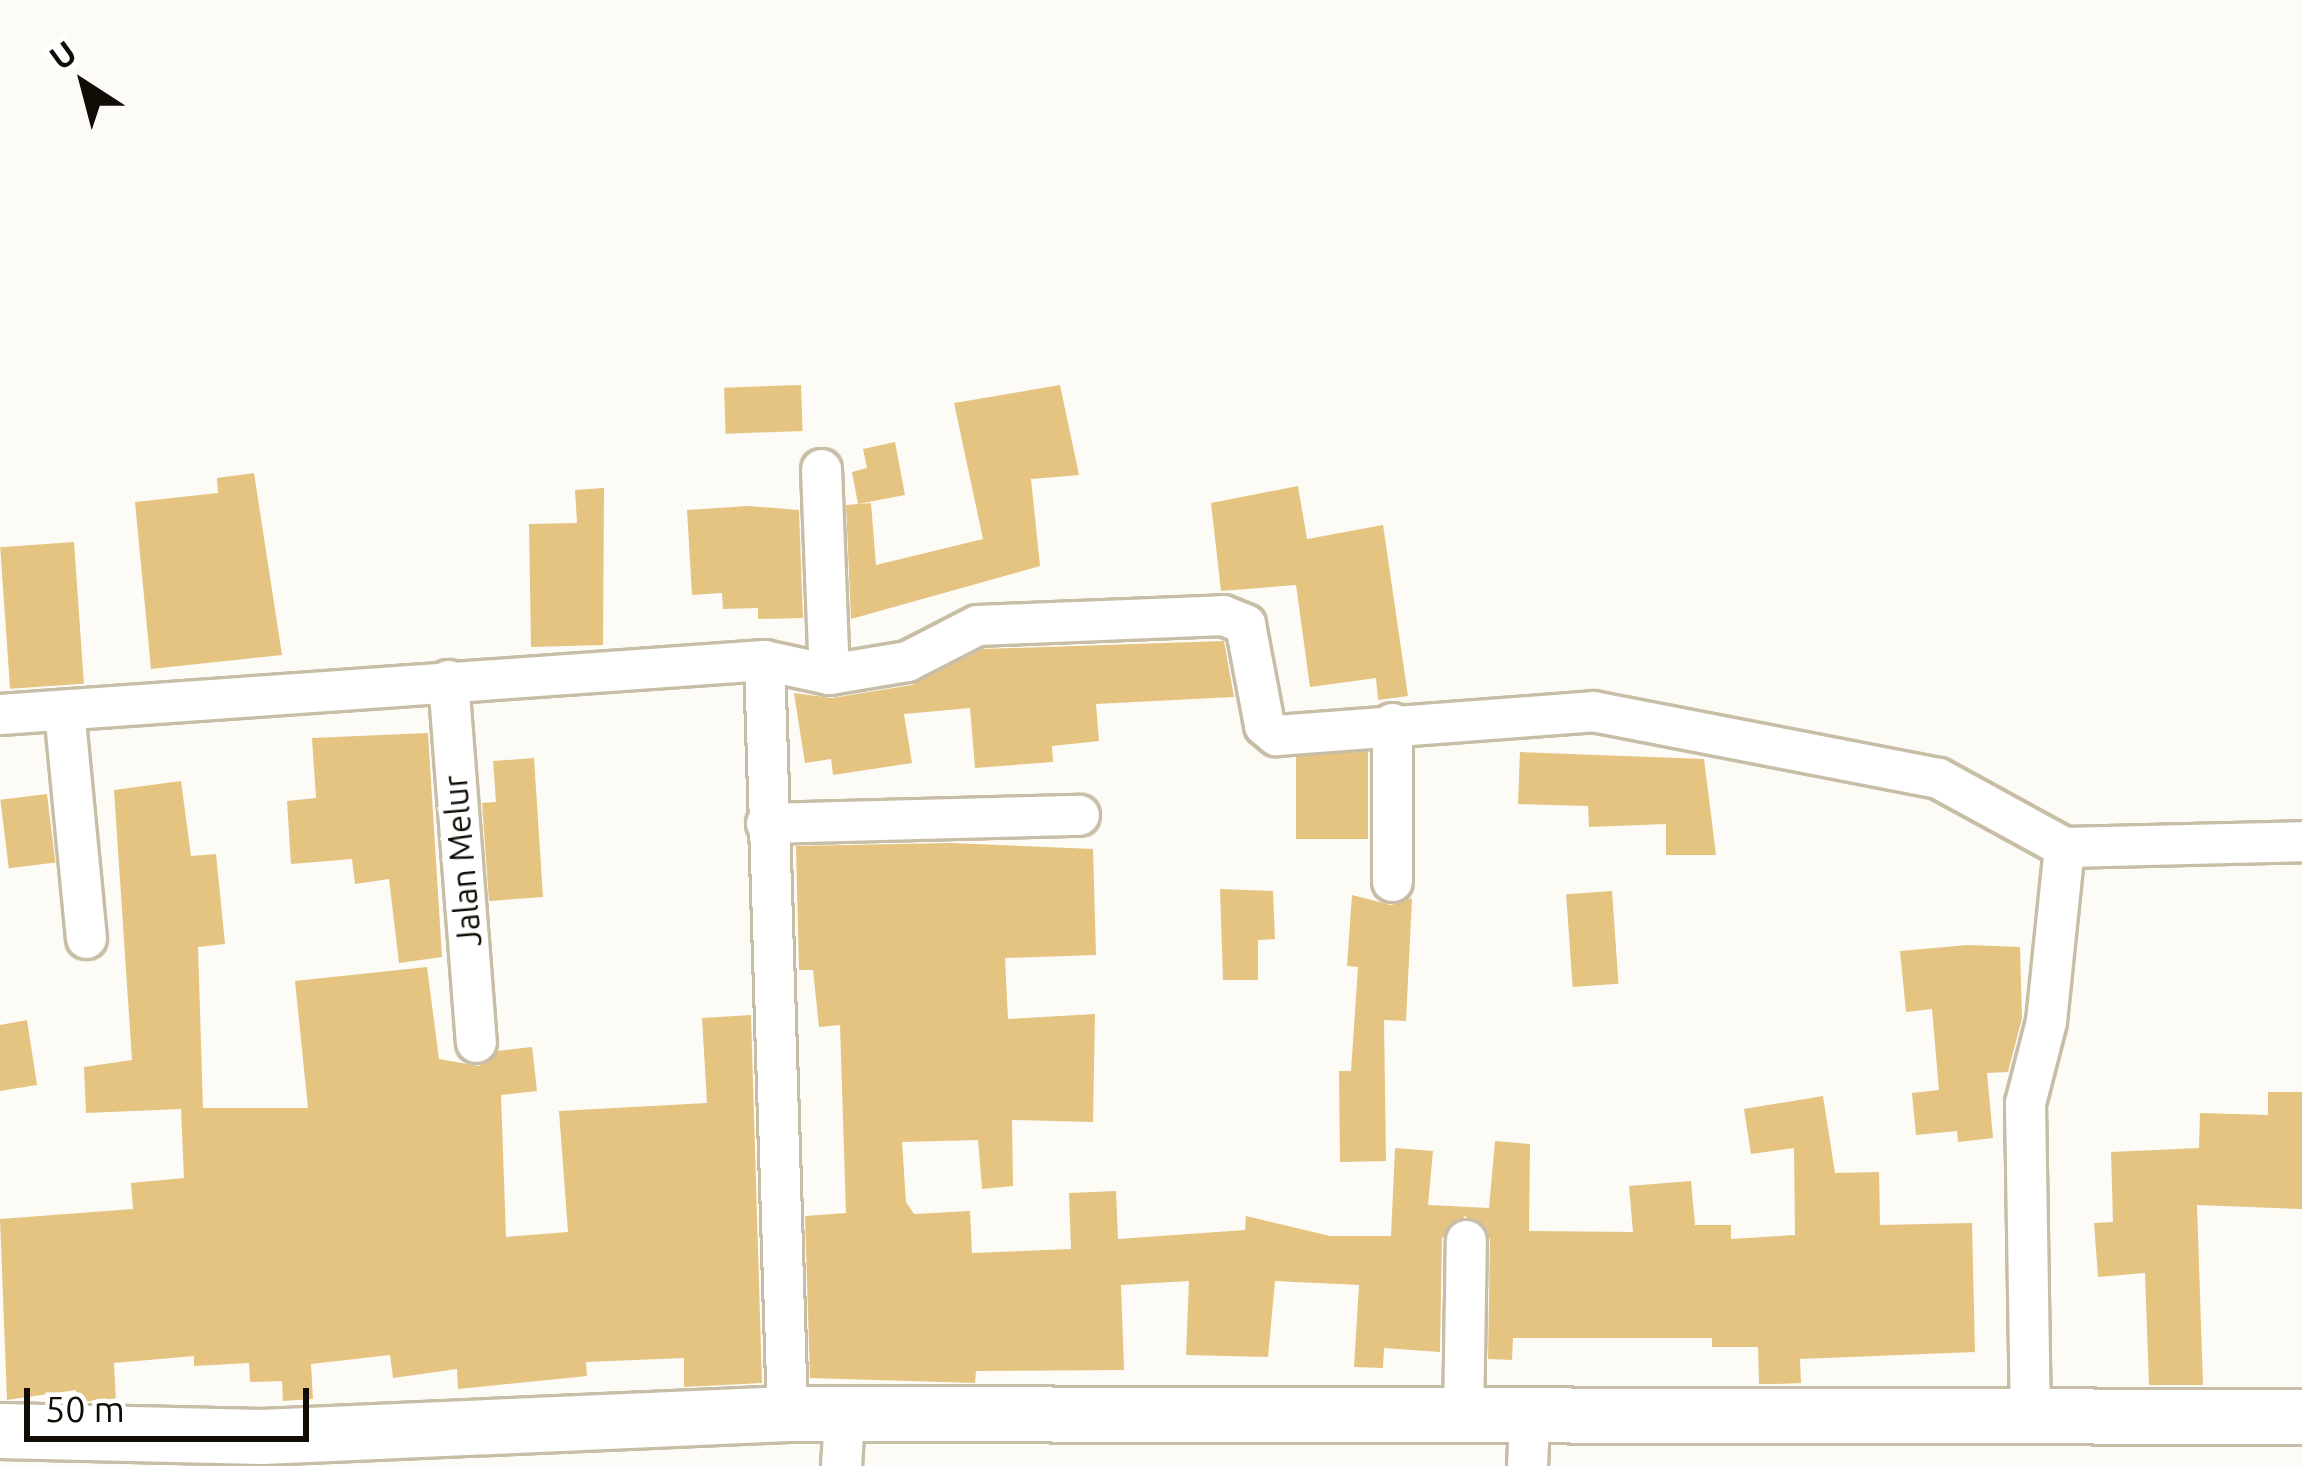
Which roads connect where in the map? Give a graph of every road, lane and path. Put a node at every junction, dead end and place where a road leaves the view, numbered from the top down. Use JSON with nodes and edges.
{"nodes":[{"id":1,"x":821,"y":469,"type":"dead end"},
{"id":2,"x":764,"y":660,"type":"junction"},
{"id":3,"x":829,"y":674,"type":"junction"},
{"id":4,"x":448,"y":680,"type":"junction"},
{"id":5,"x":64,"y":710,"type":"junction"},
{"id":6,"x":0,"y":715,"type":"edge"},
{"id":7,"x":1392,"y":722,"type":"junction"},
{"id":8,"x":1079,"y":815,"type":"dead end"},
{"id":9,"x":766,"y":823,"type":"junction"},
{"id":10,"x":2302,"y":841,"type":"edge"},
{"id":11,"x":2064,"y":848,"type":"junction"},
{"id":12,"x":1392,"y":881,"type":"dead end"},
{"id":13,"x":86,"y":938,"type":"dead end"},
{"id":14,"x":476,"y":1042,"type":"dead end"},
{"id":15,"x":1466,"y":1240,"type":"dead end"},
{"id":16,"x":787,"y":1414,"type":"junction"},
{"id":17,"x":2302,"y":1417,"type":"edge"},
{"id":18,"x":2030,"y":1420,"type":"junction"},
{"id":19,"x":1462,"y":1421,"type":"junction"},
{"id":20,"x":0,"y":1431,"type":"edge"},
{"id":21,"x":842,"y":1441,"type":"edge"},
{"id":22,"x":1528,"y":1444,"type":"edge"},
{"id":23,"x":262,"y":1452,"type":"edge"}],
"edges":[{"from":1,"to":3,"type":"street"},
{"from":2,"to":3,"type":"street"},
{"from":2,"to":4,"type":"street"},
{"from":2,"to":9,"type":"street"},
{"from":3,"to":7,"type":"street"},
{"from":4,"to":5,"type":"street"},
{"from":4,"to":14,"type":"street","name":"Jalan Melur"},
{"from":5,"to":6,"type":"street"},
{"from":5,"to":13,"type":"street"},
{"from":7,"to":11,"type":"street"},
{"from":7,"to":12,"type":"street"},
{"from":8,"to":9,"type":"street"},
{"from":9,"to":16,"type":"street"},
{"from":10,"to":11,"type":"street"},
{"from":11,"to":18,"type":"street"},
{"from":15,"to":19,"type":"street"},
{"from":16,"to":21,"type":"highway"},
{"from":16,"to":23,"type":"highway"},
{"from":17,"to":18,"type":"highway"},
{"from":18,"to":22,"type":"highway"},
{"from":19,"to":21,"type":"highway"},
{"from":19,"to":22,"type":"highway"},
{"from":20,"to":23,"type":"highway"}]}
